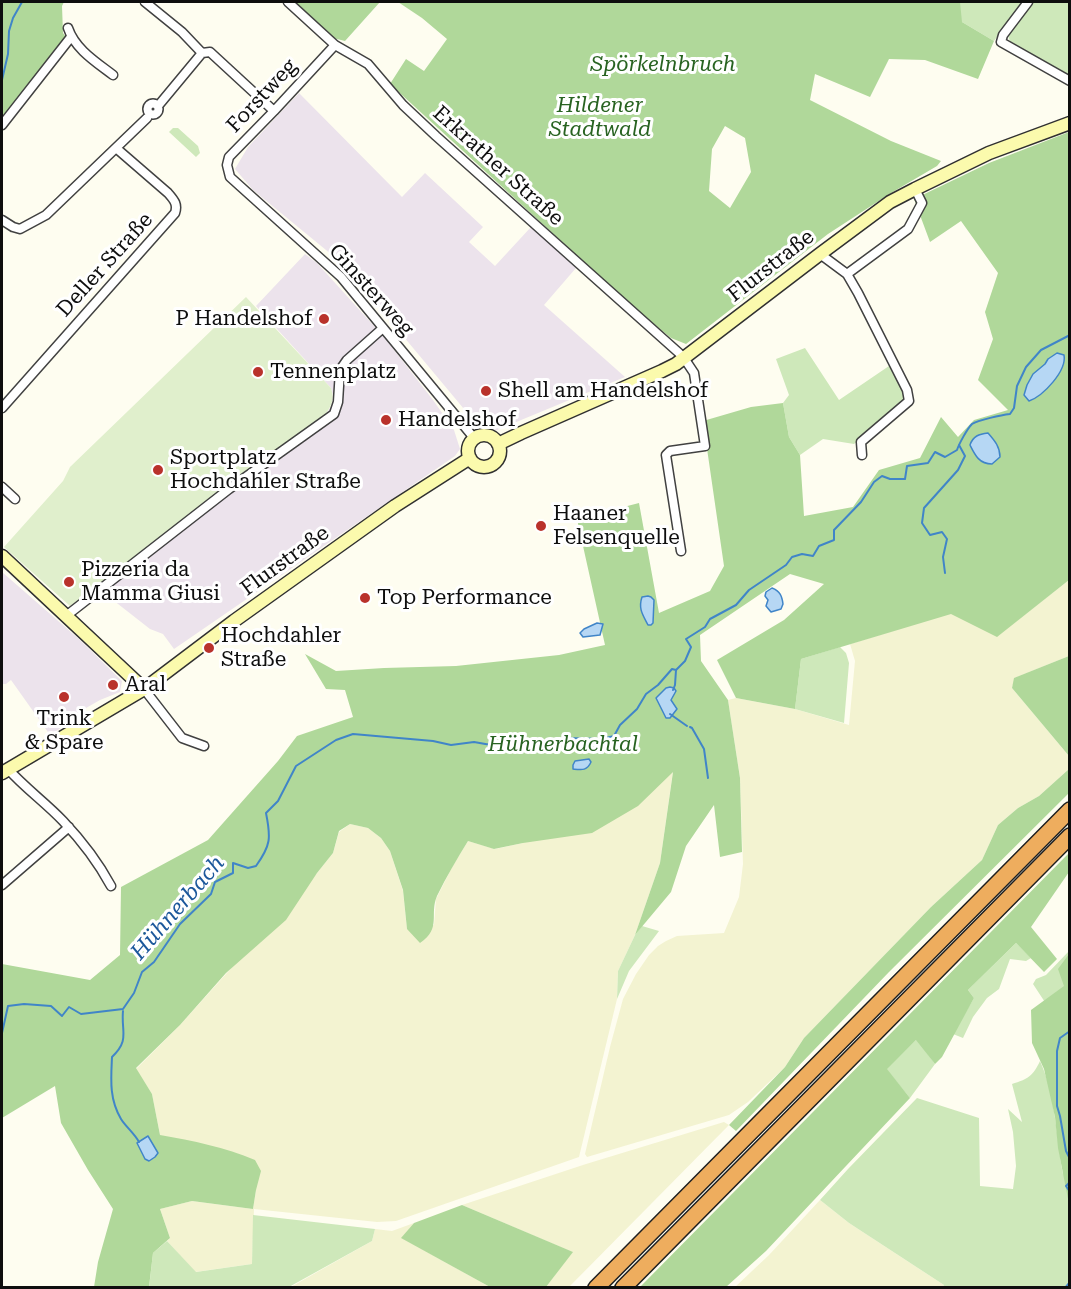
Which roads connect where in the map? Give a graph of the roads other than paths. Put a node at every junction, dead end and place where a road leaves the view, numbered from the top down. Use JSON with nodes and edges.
{"nodes":[{"id":1,"x":145,"y":2,"type":"edge"},
{"id":2,"x":288,"y":2,"type":"edge"},
{"id":3,"x":1028,"y":2,"type":"edge"},
{"id":4,"x":335,"y":45,"type":"junction"},
{"id":5,"x":202,"y":53,"type":"junction"},
{"id":6,"x":112,"y":75,"type":"dead end"},
{"id":7,"x":1070,"y":81,"type":"edge"},
{"id":8,"x":158,"y":106,"type":"dead end"},
{"id":9,"x":274,"y":111,"type":"junction"},
{"id":10,"x":147,"y":118,"type":"dead end"},
{"id":11,"x":1070,"y":123,"type":"edge"},
{"id":12,"x":2,"y":125,"type":"edge"},
{"id":13,"x":116,"y":148,"type":"junction"},
{"id":14,"x":230,"y":177,"type":"joint"},
{"id":15,"x":915,"y":189,"type":"junction"},
{"id":16,"x":2,"y":220,"type":"edge"},
{"id":17,"x":820,"y":254,"type":"junction"},
{"id":18,"x":847,"y":273,"type":"junction"},
{"id":19,"x":383,"y":328,"type":"junction"},
{"id":20,"x":684,"y":358,"type":"junction"},
{"id":21,"x":2,"y":408,"type":"edge"},
{"id":22,"x":474,"y":438,"type":"junction"},
{"id":23,"x":498,"y":444,"type":"junction"},
{"id":24,"x":862,"y":454,"type":"dead end"},
{"id":25,"x":470,"y":458,"type":"junction"},
{"id":26,"x":2,"y":487,"type":"edge"},
{"id":27,"x":15,"y":499,"type":"dead end"},
{"id":28,"x":681,"y":551,"type":"dead end"},
{"id":29,"x":2,"y":556,"type":"edge"},
{"id":30,"x":66,"y":616,"type":"junction"},
{"id":31,"x":144,"y":689,"type":"junction"},
{"id":32,"x":204,"y":746,"type":"dead end"},
{"id":33,"x":5,"y":771,"type":"edge"},
{"id":34,"x":1070,"y":810,"type":"edge"},
{"id":35,"x":69,"y":827,"type":"junction"},
{"id":36,"x":1070,"y":836,"type":"edge"},
{"id":37,"x":2,"y":885,"type":"edge"},
{"id":38,"x":111,"y":886,"type":"dead end"},
{"id":39,"x":596,"y":1287,"type":"edge"},
{"id":40,"x":623,"y":1287,"type":"edge"}],
"edges":[{"from":1,"to":5,"type":"street"},
{"from":2,"to":4,"type":"street","name":"Erkrather Straße"},
{"from":3,"to":7,"type":"street"},
{"from":4,"to":9,"type":"street","name":"Forstweg"},
{"from":4,"to":20,"type":"street","name":"Erkrather Straße"},
{"from":5,"to":8,"type":"street"},
{"from":5,"to":9,"type":"street"},
{"from":6,"to":12,"type":"street"},
{"from":9,"to":14,"type":"street","name":"Forstweg"},
{"from":10,"to":13,"type":"street"},
{"from":11,"to":15,"type":"main road","name":"Flurstraße"},
{"from":13,"to":16,"type":"street"},
{"from":13,"to":21,"type":"street","name":"Deller Straße"},
{"from":14,"to":19,"type":"street","name":"Ginsterweg"},
{"from":15,"to":17,"type":"main road","name":"Flurstraße"},
{"from":15,"to":18,"type":"street"},
{"from":17,"to":18,"type":"street"},
{"from":17,"to":20,"type":"main road","name":"Flurstraße"},
{"from":18,"to":24,"type":"street"},
{"from":19,"to":22,"type":"street","name":"Ginsterweg"},
{"from":19,"to":30,"type":"street"},
{"from":20,"to":23,"type":"main road","name":"Flurstraße"},
{"from":20,"to":28,"type":"street"},
{"from":22,"to":23,"type":"main road"},
{"from":22,"to":25,"type":"main road"},
{"from":23,"to":25,"type":"main road"},
{"from":25,"to":31,"type":"main road","name":"Flurstraße"},
{"from":26,"to":27,"type":"street"},
{"from":29,"to":30,"type":"main road"},
{"from":30,"to":31,"type":"main road"},
{"from":31,"to":32,"type":"street"},
{"from":31,"to":33,"type":"main road","name":"Flurstraße"},
{"from":33,"to":35,"type":"street"},
{"from":34,"to":39,"type":"highway"},
{"from":35,"to":37,"type":"street"},
{"from":35,"to":38,"type":"street"},
{"from":36,"to":40,"type":"highway"}]}
